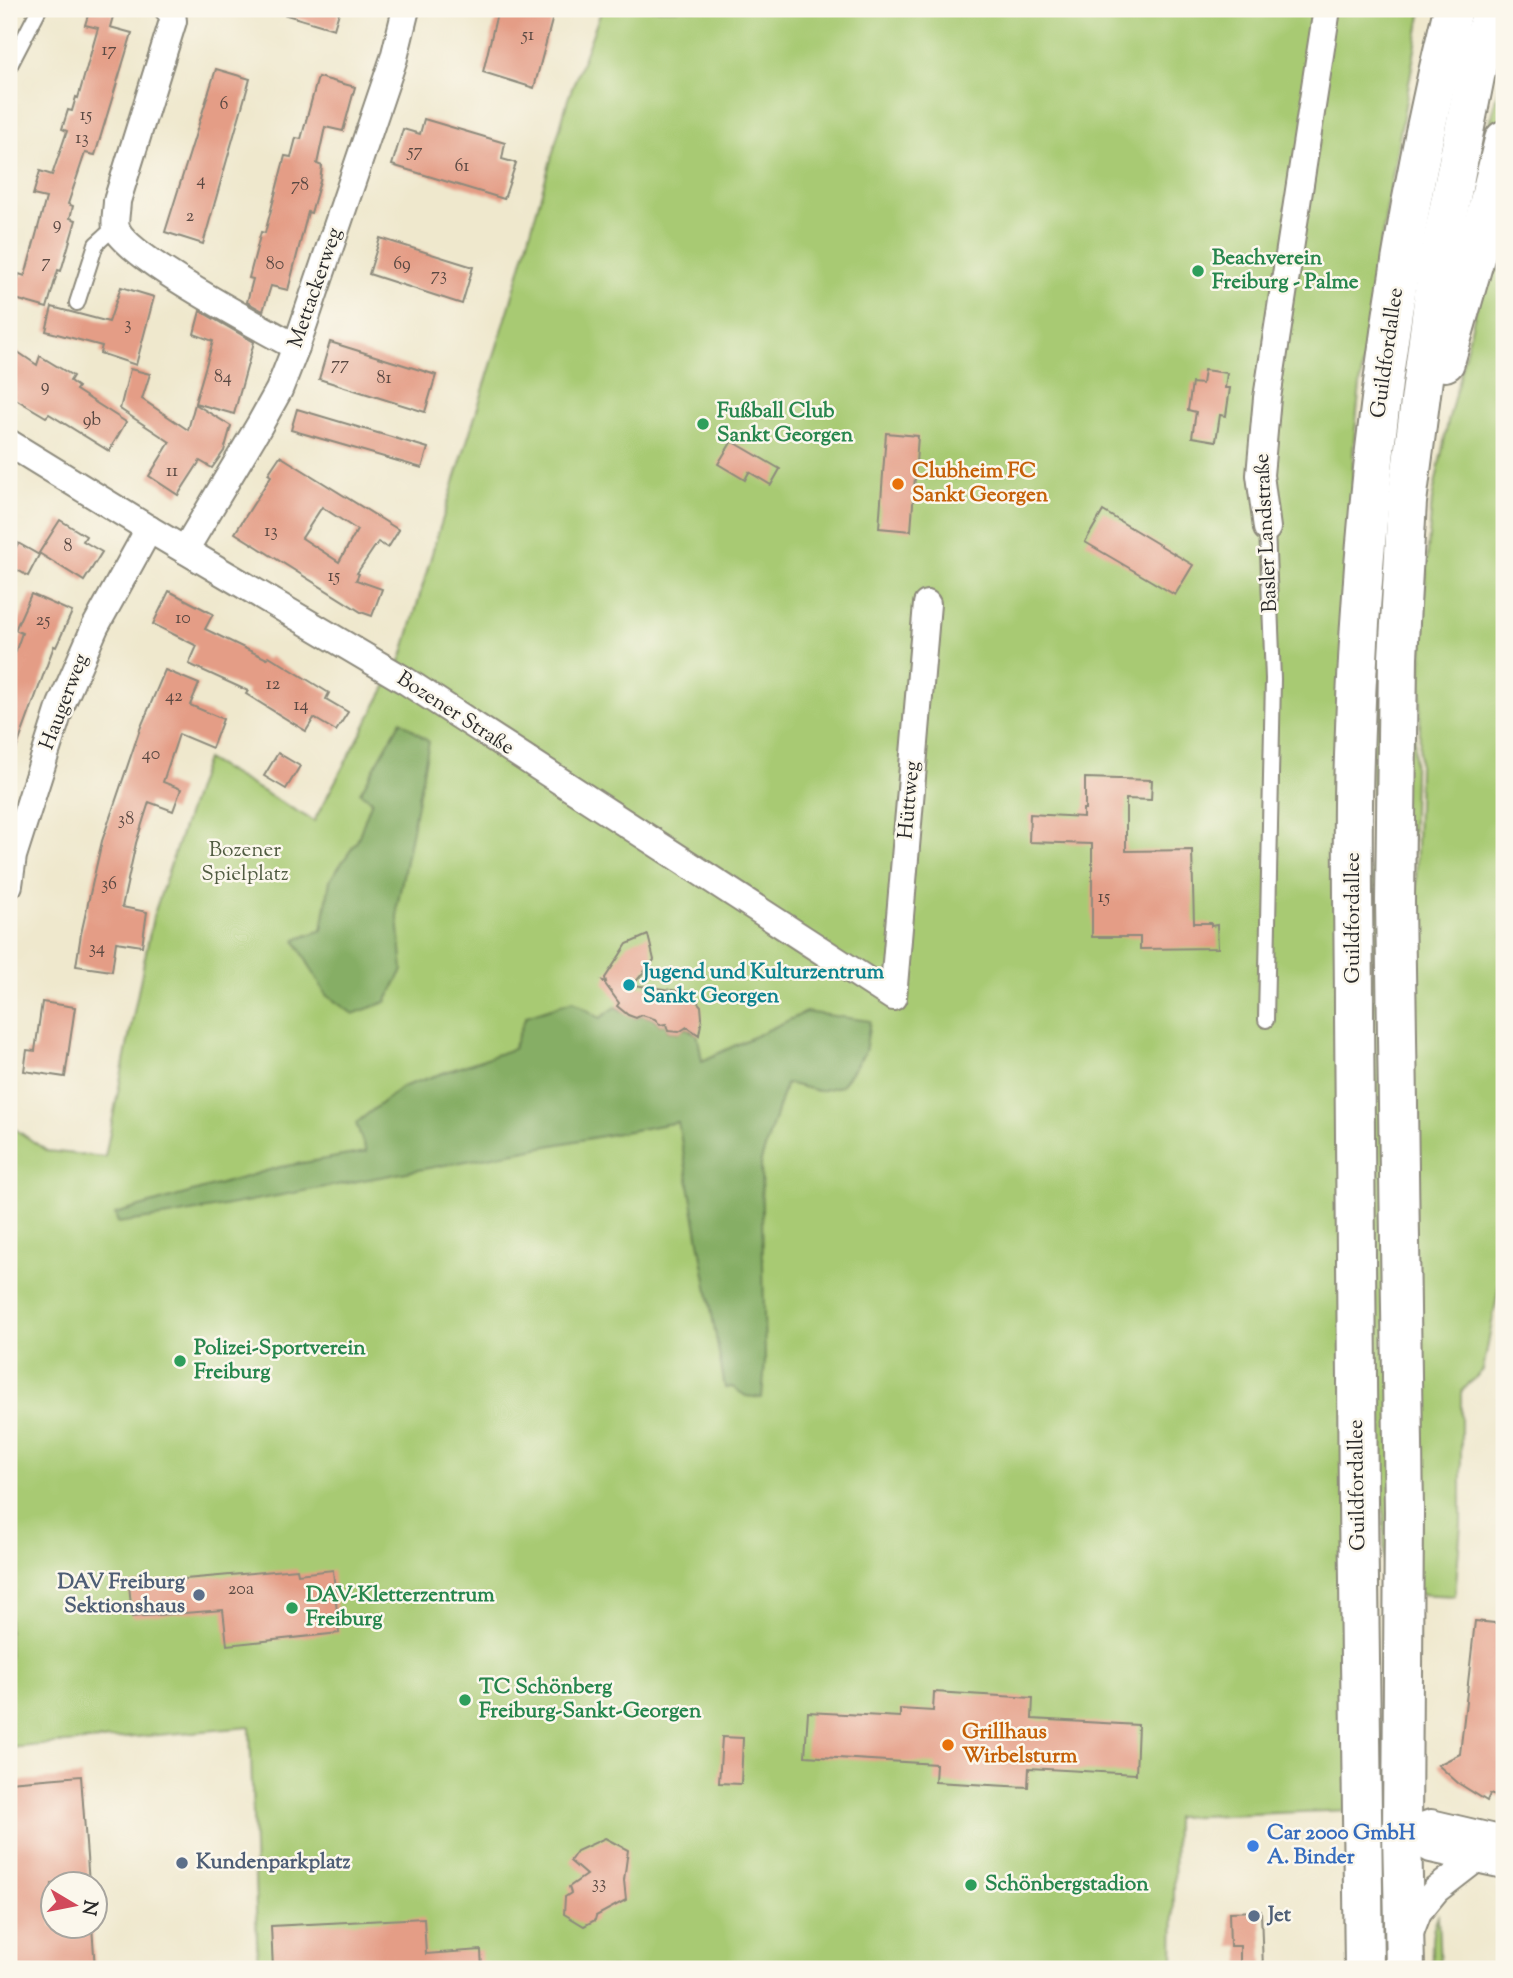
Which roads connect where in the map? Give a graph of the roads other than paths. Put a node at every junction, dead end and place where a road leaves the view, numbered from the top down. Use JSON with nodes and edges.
{"nodes":[{"id":1,"x":39,"y":9,"type":"edge"},
{"id":2,"x":406,"y":9,"type":"edge"},
{"id":3,"x":1327,"y":9,"type":"edge"},
{"id":4,"x":1432,"y":9,"type":"edge"},
{"id":5,"x":1453,"y":9,"type":"edge"},
{"id":6,"x":1493,"y":9,"type":"edge"},
{"id":7,"x":171,"y":10,"type":"edge"},
{"id":8,"x":9,"y":67,"type":"edge"},
{"id":9,"x":1433,"y":91,"type":"junction"},
{"id":10,"x":1504,"y":140,"type":"edge"},
{"id":11,"x":115,"y":227,"type":"junction"},
{"id":12,"x":77,"y":303,"type":"dead end"},
{"id":13,"x":296,"y":347,"type":"junction"},
{"id":14,"x":9,"y":443,"type":"edge"},
{"id":15,"x":1407,"y":502,"type":"junction"},
{"id":16,"x":1267,"y":528,"type":"joint"},
{"id":17,"x":149,"y":529,"type":"junction"},
{"id":18,"x":185,"y":550,"type":"junction"},
{"id":19,"x":926,"y":604,"type":"dead end"},
{"id":20,"x":9,"y":885,"type":"edge"},
{"id":21,"x":893,"y":997,"type":"joint"},
{"id":22,"x":1266,"y":1020,"type":"dead end"},
{"id":23,"x":1402,"y":1833,"type":"junction"},
{"id":24,"x":1361,"y":1835,"type":"junction"},
{"id":25,"x":1504,"y":1840,"type":"edge"},
{"id":26,"x":1476,"y":1859,"type":"junction"},
{"id":27,"x":1504,"y":1865,"type":"edge"},
{"id":28,"x":1405,"y":1958,"type":"edge"},
{"id":29,"x":1364,"y":1969,"type":"edge"}],
"edges":[{"from":1,"to":8,"type":"lane"},
{"from":2,"to":13,"type":"street","name":"Mettackerweg"},
{"from":3,"to":16,"type":"street","name":"Basler Landstraße"},
{"from":4,"to":9,"type":"main road"},
{"from":5,"to":9,"type":"main road","name":"Guildfordallee"},
{"from":6,"to":15,"type":"main road","name":"Guildfordallee"},
{"from":7,"to":11,"type":"street"},
{"from":9,"to":24,"type":"main road","name":"Guildfordallee"},
{"from":10,"to":15,"type":"main road"},
{"from":11,"to":12,"type":"lane"},
{"from":11,"to":13,"type":"street"},
{"from":13,"to":18,"type":"street","name":"Mettackerweg"},
{"from":14,"to":17,"type":"street","name":"Bozener Straße"},
{"from":15,"to":23,"type":"main road","name":"Guildfordallee"},
{"from":16,"to":22,"type":"lane","name":"Basler Landstraße"},
{"from":17,"to":18,"type":"street","name":"Bozener Straße"},
{"from":17,"to":20,"type":"street","name":"Haugerweg"},
{"from":18,"to":21,"type":"street","name":"Bozener Straße"},
{"from":19,"to":21,"type":"street","name":"Hüttweg"},
{"from":23,"to":24,"type":"main road"},
{"from":23,"to":25,"type":"street"},
{"from":23,"to":26,"type":"street"},
{"from":23,"to":28,"type":"main road","name":"Guildfordallee"},
{"from":24,"to":29,"type":"main road","name":"Guildfordallee"},
{"from":26,"to":27,"type":"street"},
{"from":26,"to":28,"type":"street"}]}
